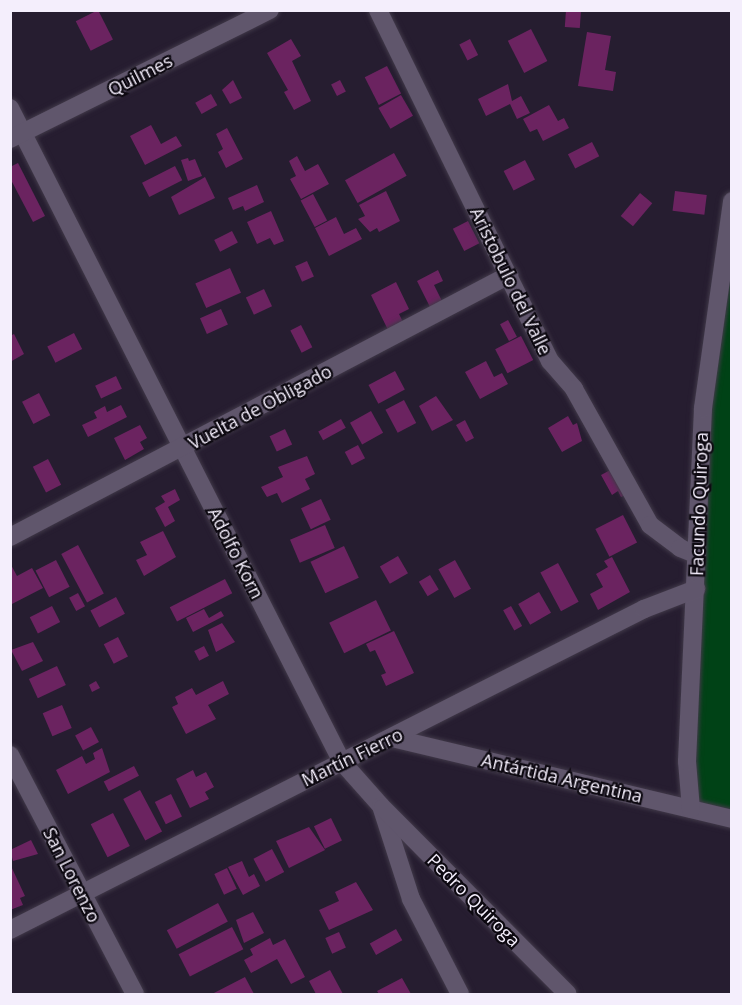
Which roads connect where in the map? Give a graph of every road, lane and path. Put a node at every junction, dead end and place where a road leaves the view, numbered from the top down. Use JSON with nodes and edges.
{"nodes":[{"id":1,"x":270,"y":10,"type":"edge"},
{"id":2,"x":378,"y":10,"type":"edge"},
{"id":3,"x":10,"y":108,"type":"edge"},
{"id":4,"x":17,"y":136,"type":"edge"},
{"id":5,"x":732,"y":201,"type":"edge"},
{"id":6,"x":509,"y":275,"type":"junction"},
{"id":7,"x":183,"y":449,"type":"junction"},
{"id":8,"x":10,"y":537,"type":"edge"},
{"id":9,"x":697,"y":555,"type":"junction"},
{"id":10,"x":696,"y":590,"type":"junction"},
{"id":11,"x":392,"y":738,"type":"junction"},
{"id":12,"x":10,"y":755,"type":"edge"},
{"id":13,"x":342,"y":762,"type":"junction"},
{"id":14,"x":381,"y":806,"type":"junction"},
{"id":15,"x":691,"y":809,"type":"junction"},
{"id":16,"x":732,"y":819,"type":"edge"},
{"id":17,"x":81,"y":893,"type":"junction"},
{"id":18,"x":10,"y":930,"type":"edge"},
{"id":19,"x":135,"y":994,"type":"edge"},
{"id":20,"x":460,"y":994,"type":"edge"},
{"id":21,"x":568,"y":994,"type":"edge"}],
"edges":[{"from":1,"to":4,"type":"street","name":"Quilmes"},
{"from":2,"to":6,"type":"street","name":"Aristobulo del Valle"},
{"from":3,"to":4,"type":"street","name":"Adolfo Korn"},
{"from":4,"to":7,"type":"street","name":"Adolfo Korn"},
{"from":5,"to":9,"type":"street","name":"Facundo Quiroga"},
{"from":6,"to":7,"type":"street","name":"Vuelta de Obligado"},
{"from":6,"to":9,"type":"street","name":"Aristobulo del Valle"},
{"from":7,"to":8,"type":"street","name":"Vuelta de Obligado"},
{"from":7,"to":13,"type":"street","name":"Adolfo Korn"},
{"from":9,"to":10,"type":"street","name":"Facundo Quiroga"},
{"from":10,"to":11,"type":"street","name":"Martín Fierro"},
{"from":10,"to":15,"type":"street","name":"Facundo Quiroga"},
{"from":11,"to":13,"type":"street","name":"Martín Fierro"},
{"from":11,"to":15,"type":"street","name":"Antártida Argentina"},
{"from":12,"to":17,"type":"street","name":"San Lorenzo"},
{"from":13,"to":14,"type":"street","name":"Adolfo Korn"},
{"from":13,"to":17,"type":"street","name":"Martín Fierro"},
{"from":14,"to":20,"type":"street","name":"Adolfo Korn"},
{"from":14,"to":21,"type":"street","name":"Pedro Quiroga"},
{"from":15,"to":16,"type":"street","name":"Antártida Argentina"},
{"from":17,"to":18,"type":"street","name":"Martín Fierro"},
{"from":17,"to":19,"type":"street","name":"San Lorenzo"}]}
